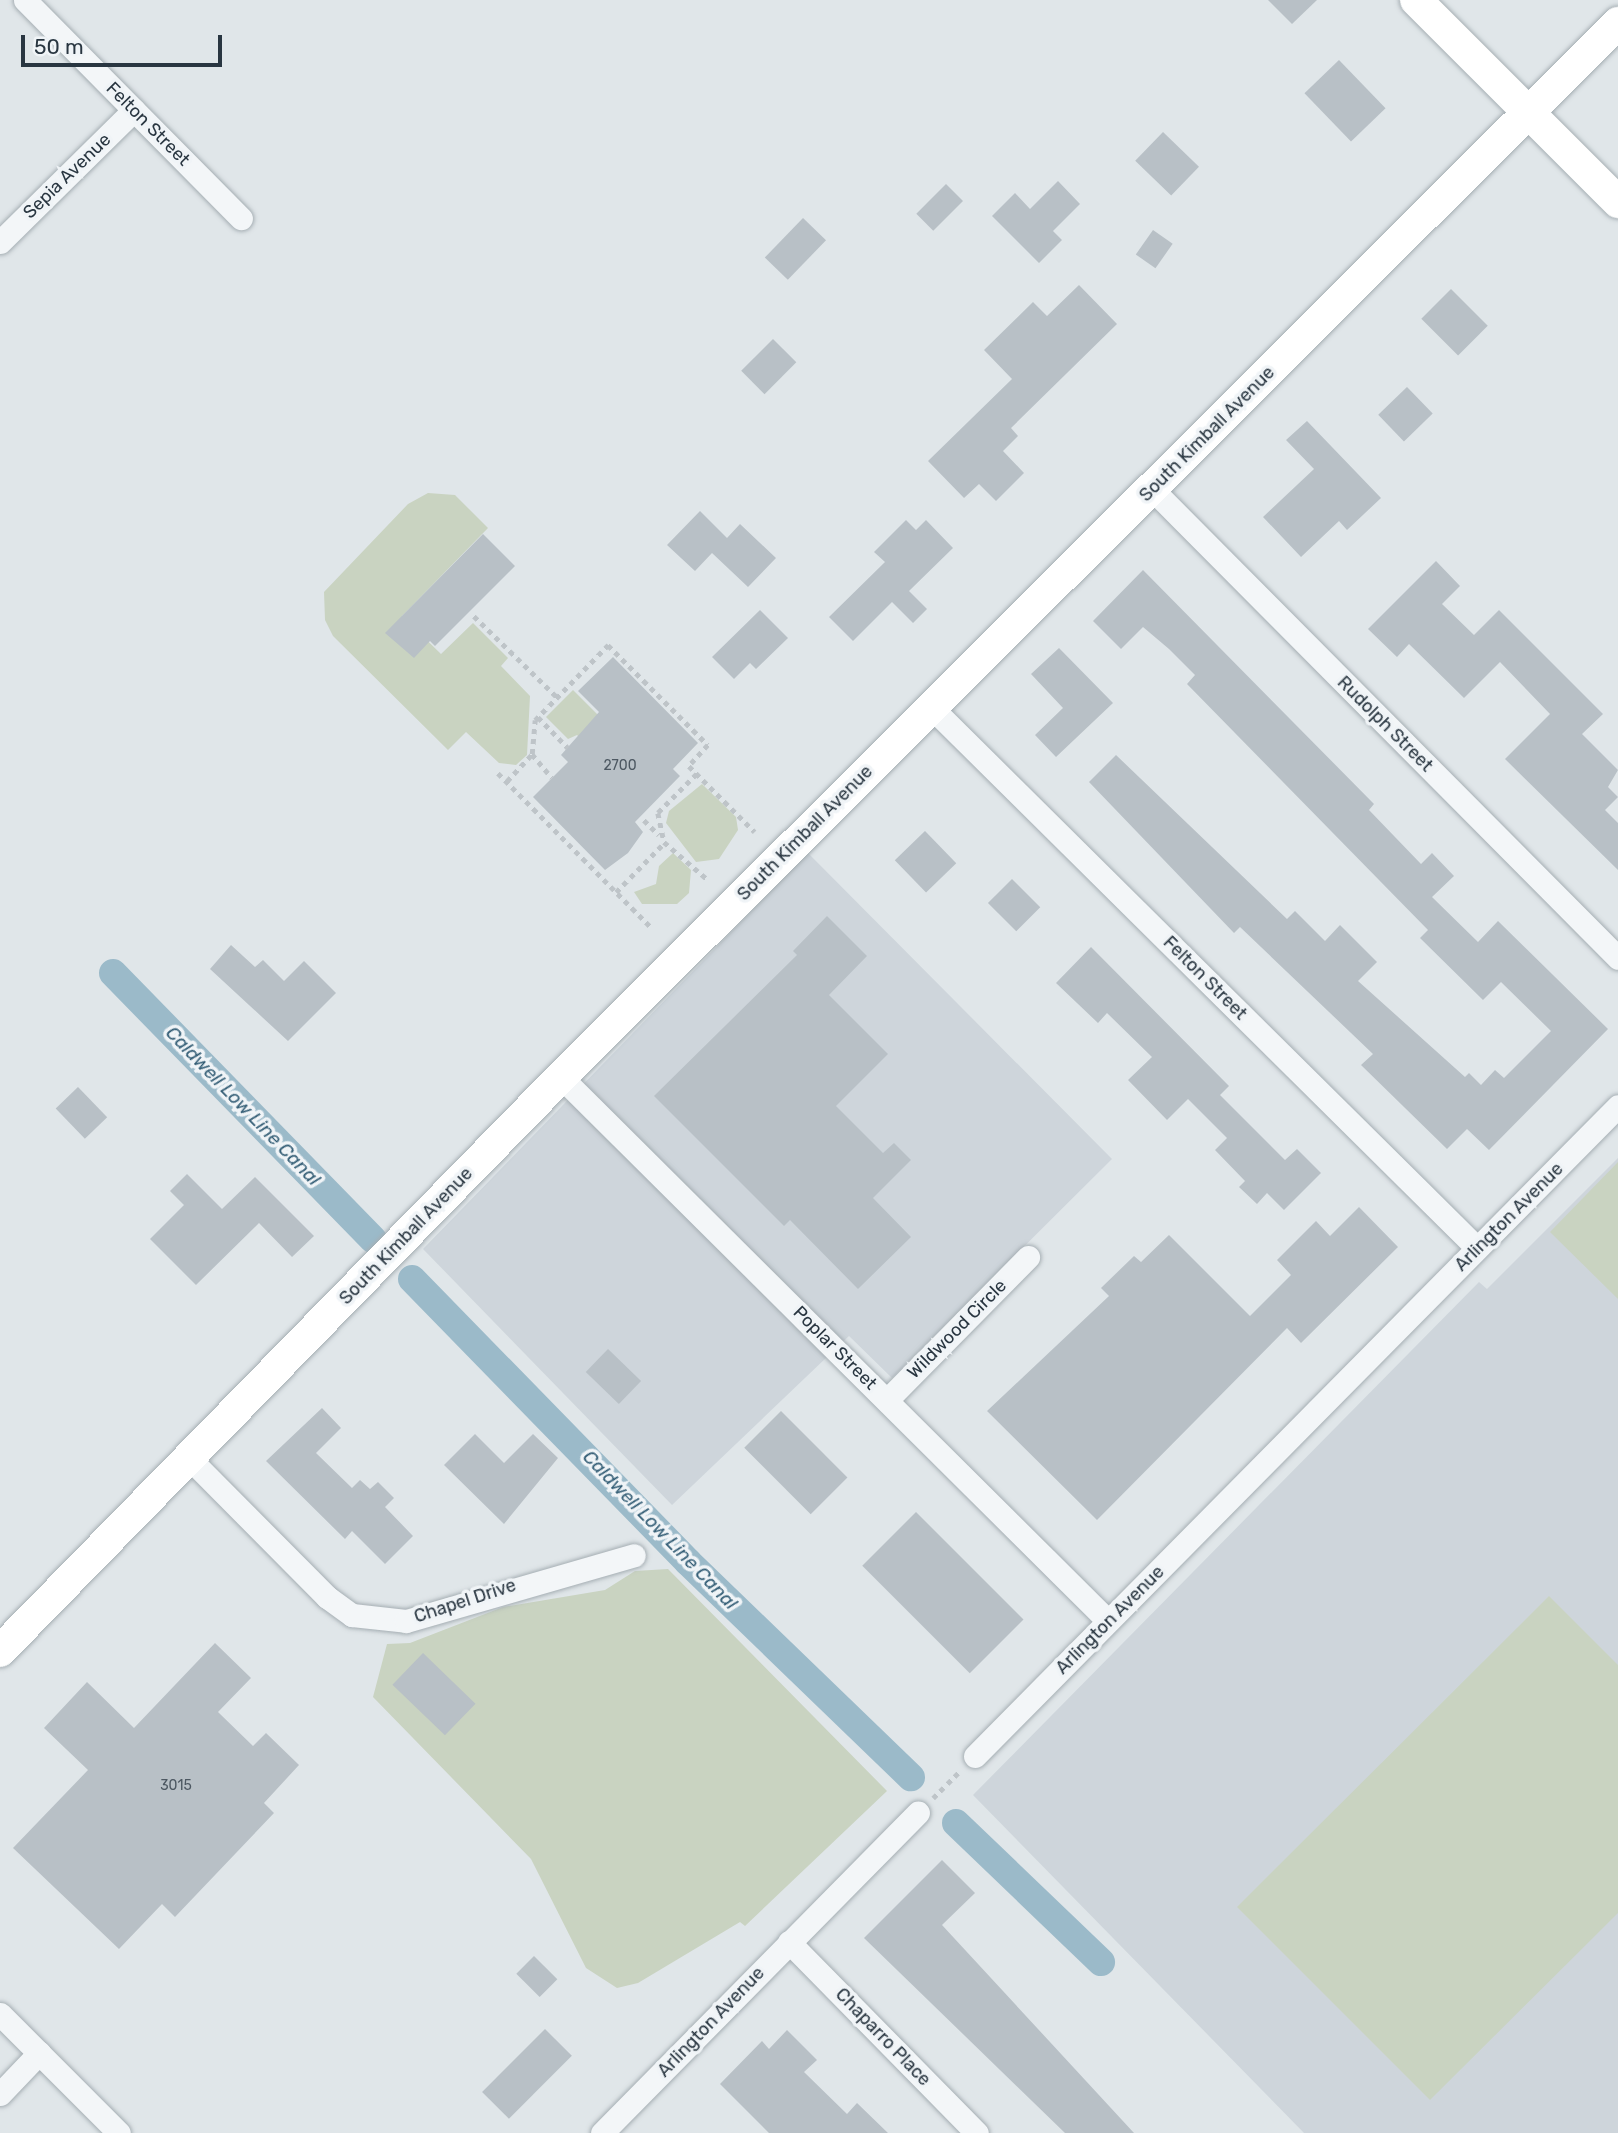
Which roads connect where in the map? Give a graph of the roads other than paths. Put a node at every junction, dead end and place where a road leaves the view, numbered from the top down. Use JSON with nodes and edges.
{"nodes":[{"id":1,"x":25,"y":0,"type":"edge"},
{"id":2,"x":1416,"y":0,"type":"edge"},
{"id":3,"x":1618,"y":23,"type":"edge"},
{"id":4,"x":134,"y":110,"type":"junction"},
{"id":5,"x":1530,"y":113,"type":"junction"},
{"id":6,"x":1618,"y":202,"type":"edge"},
{"id":7,"x":241,"y":218,"type":"dead end"},
{"id":8,"x":0,"y":242,"type":"edge"},
{"id":9,"x":1152,"y":489,"type":"junction"},
{"id":10,"x":932,"y":708,"type":"junction"},
{"id":11,"x":1618,"y":958,"type":"edge"},
{"id":12,"x":561,"y":1077,"type":"junction"},
{"id":13,"x":1618,"y":1106,"type":"edge"},
{"id":14,"x":1477,"y":1248,"type":"junction"},
{"id":15,"x":1028,"y":1258,"type":"dead end"},
{"id":16,"x":887,"y":1400,"type":"junction"},
{"id":17,"x":189,"y":1458,"type":"junction"},
{"id":18,"x":634,"y":1555,"type":"dead end"},
{"id":19,"x":1108,"y":1621,"type":"junction"},
{"id":20,"x":0,"y":1651,"type":"edge"},
{"id":21,"x":975,"y":1756,"type":"road end"},
{"id":22,"x":918,"y":1813,"type":"road end"},
{"id":23,"x":789,"y":1942,"type":"junction"},
{"id":24,"x":0,"y":2014,"type":"edge"},
{"id":25,"x":39,"y":2053,"type":"junction"},
{"id":26,"x":0,"y":2094,"type":"edge"},
{"id":27,"x":119,"y":2133,"type":"edge"},
{"id":28,"x":602,"y":2133,"type":"edge"},
{"id":29,"x":978,"y":2133,"type":"edge"}],
"edges":[{"from":1,"to":4,"type":"street","name":"Felton Street"},
{"from":2,"to":5,"type":"street"},
{"from":3,"to":5,"type":"street","name":"South Kimball Avenue"},
{"from":4,"to":7,"type":"street","name":"Felton Street"},
{"from":4,"to":8,"type":"street","name":"Sepia Avenue"},
{"from":5,"to":6,"type":"street"},
{"from":5,"to":9,"type":"street","name":"South Kimball Avenue"},
{"from":9,"to":10,"type":"street","name":"South Kimball Avenue"},
{"from":9,"to":11,"type":"street","name":"Rudolph Street"},
{"from":10,"to":12,"type":"street","name":"South Kimball Avenue"},
{"from":10,"to":14,"type":"street","name":"Felton Street"},
{"from":12,"to":16,"type":"street","name":"Poplar Street"},
{"from":12,"to":17,"type":"street","name":"South Kimball Avenue"},
{"from":13,"to":14,"type":"street","name":"Arlington Avenue"},
{"from":14,"to":19,"type":"street","name":"Arlington Avenue"},
{"from":15,"to":16,"type":"street","name":"Wildwood Circle"},
{"from":16,"to":19,"type":"street","name":"Poplar Street"},
{"from":17,"to":18,"type":"street","name":"Chapel Drive"},
{"from":17,"to":20,"type":"street","name":"South Kimball Avenue"},
{"from":19,"to":21,"type":"street","name":"Arlington Avenue"},
{"from":22,"to":23,"type":"street","name":"Arlington Avenue"},
{"from":23,"to":28,"type":"street","name":"Arlington Avenue"},
{"from":23,"to":29,"type":"street","name":"Chaparro Place"},
{"from":24,"to":25,"type":"street"},
{"from":25,"to":26,"type":"street"},
{"from":25,"to":27,"type":"street"}]}
